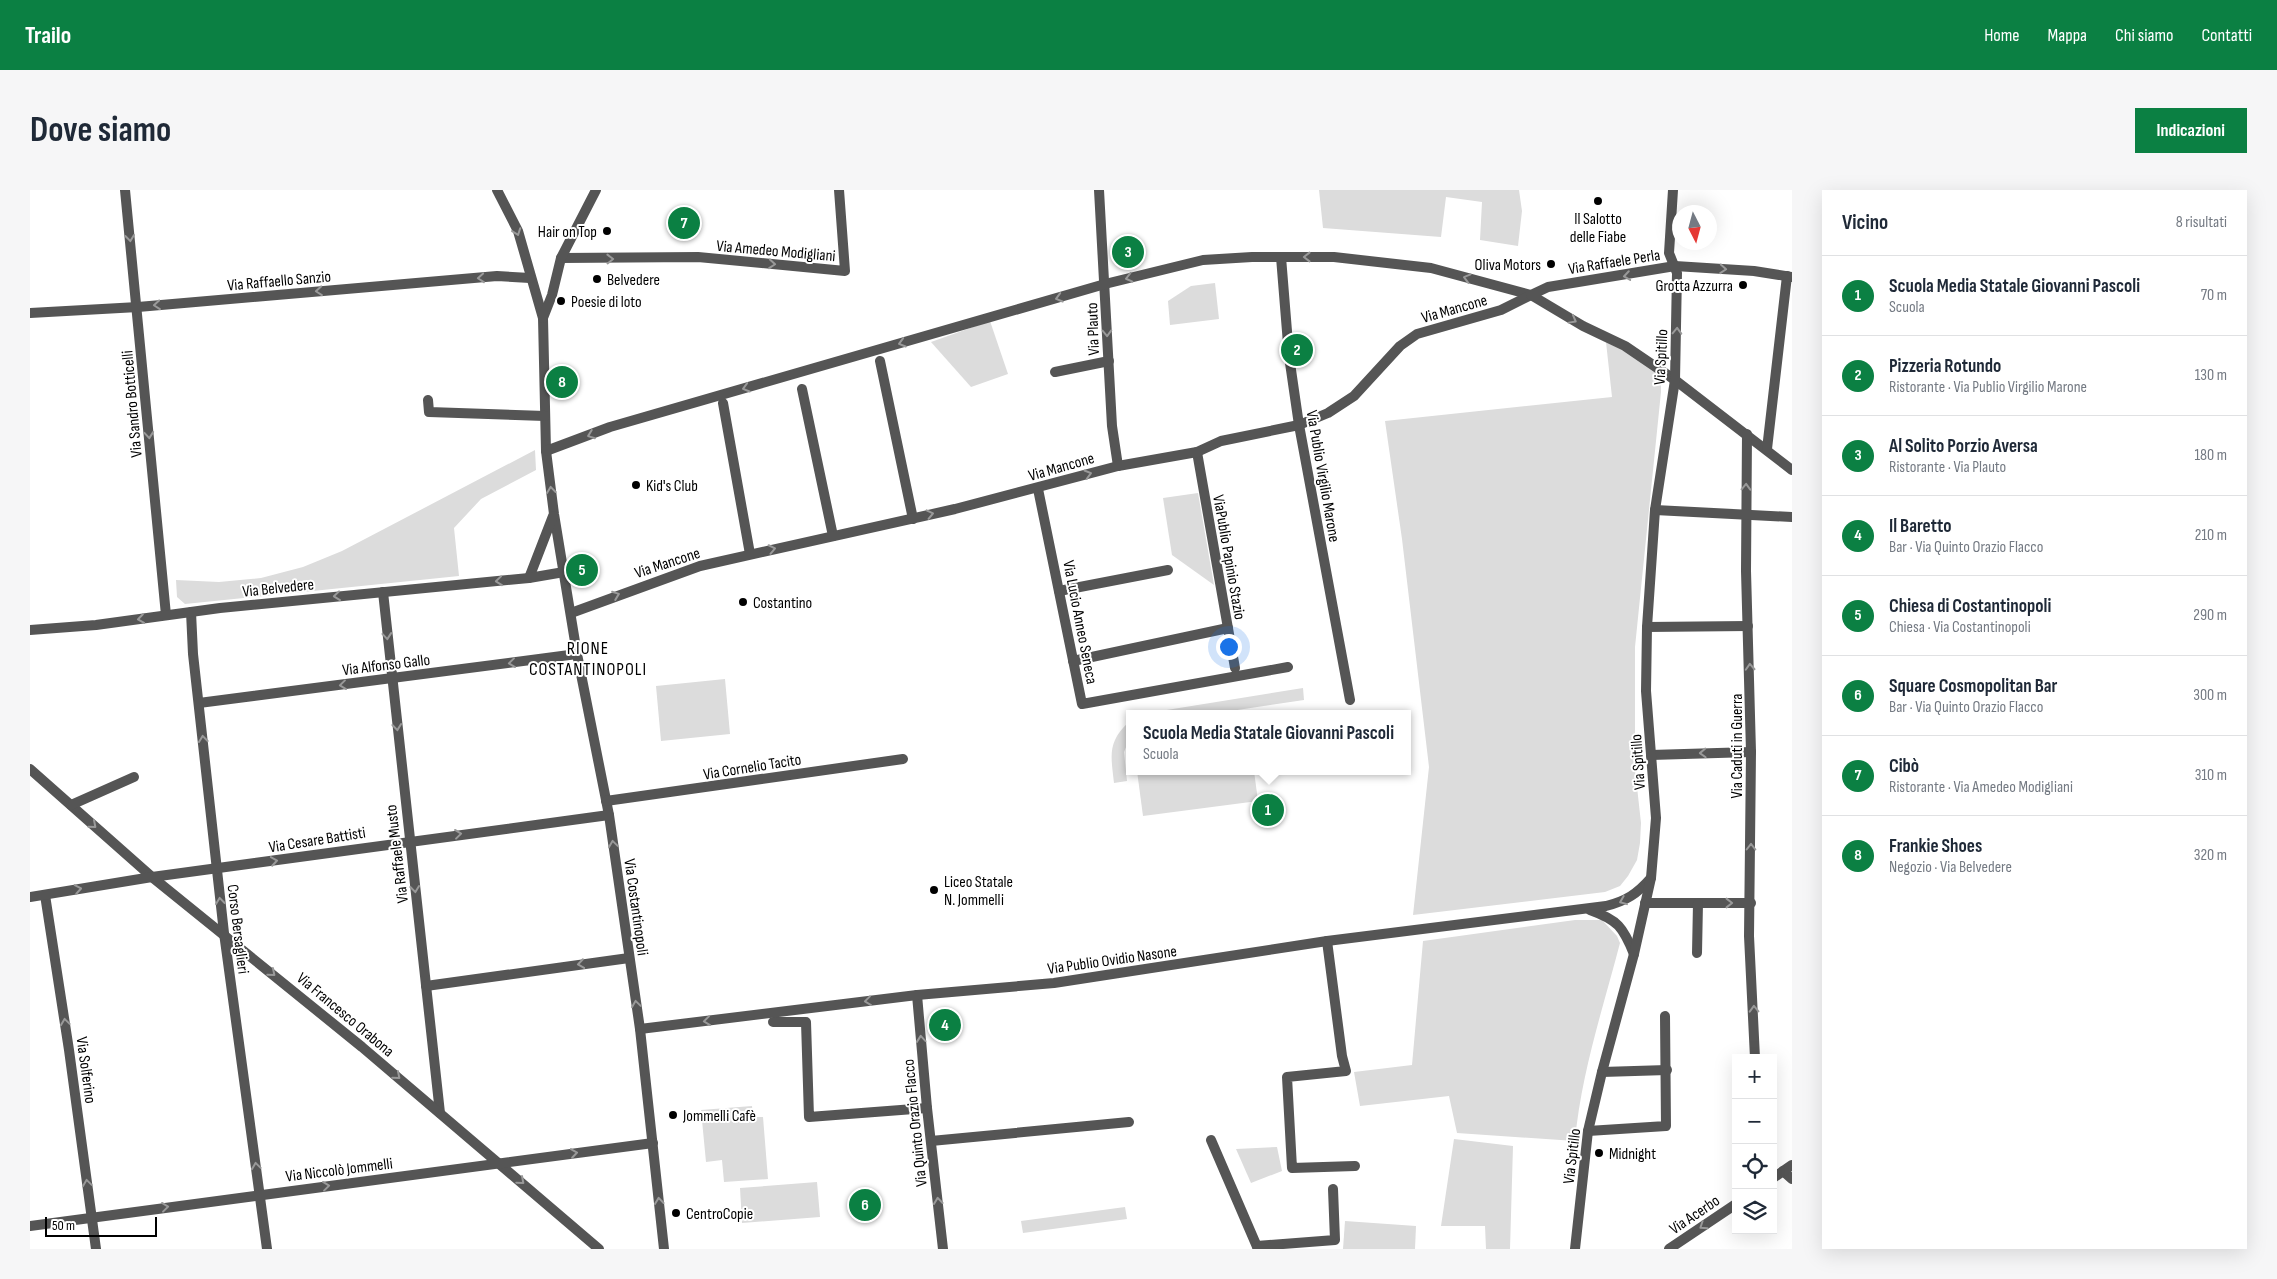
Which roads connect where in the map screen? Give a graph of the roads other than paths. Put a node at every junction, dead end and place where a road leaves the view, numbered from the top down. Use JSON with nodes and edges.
{"nodes":[{"id":1,"x":125,"y":190,"type":"edge"},
{"id":2,"x":497,"y":190,"type":"edge"},
{"id":3,"x":596,"y":190,"type":"edge"},
{"id":4,"x":839,"y":190,"type":"edge"},
{"id":5,"x":1099,"y":190,"type":"edge"},
{"id":6,"x":1674,"y":190,"type":"edge"},
{"id":7,"x":1281,"y":256,"type":"junction"},
{"id":8,"x":561,"y":258,"type":"junction"},
{"id":9,"x":1675,"y":266,"type":"junction"},
{"id":10,"x":1790,"y":276,"type":"edge"},
{"id":11,"x":530,"y":278,"type":"junction"},
{"id":12,"x":1106,"y":284,"type":"junction"},
{"id":13,"x":1531,"y":295,"type":"junction"},
{"id":14,"x":138,"y":307,"type":"junction"},
{"id":15,"x":30,"y":313,"type":"edge"},
{"id":16,"x":543,"y":318,"type":"junction"},
{"id":17,"x":1108,"y":361,"type":"junction"},
{"id":18,"x":880,"y":362,"type":"dead end"},
{"id":19,"x":1055,"y":372,"type":"dead end"},
{"id":20,"x":1675,"y":380,"type":"junction"},
{"id":21,"x":802,"y":389,"type":"dead end"},
{"id":22,"x":428,"y":400,"type":"dead end"},
{"id":23,"x":723,"y":403,"type":"dead end"},
{"id":24,"x":545,"y":416,"type":"junction"},
{"id":25,"x":1299,"y":425,"type":"junction"},
{"id":26,"x":1747,"y":434,"type":"junction"},
{"id":27,"x":1767,"y":450,"type":"junction"},
{"id":28,"x":546,"y":452,"type":"junction"},
{"id":29,"x":1197,"y":452,"type":"junction"},
{"id":30,"x":1118,"y":466,"type":"junction"},
{"id":31,"x":1792,"y":470,"type":"edge"},
{"id":32,"x":1038,"y":488,"type":"junction"},
{"id":33,"x":1655,"y":510,"type":"junction"},
{"id":34,"x":554,"y":514,"type":"junction"},
{"id":35,"x":1745,"y":515,"type":"junction"},
{"id":36,"x":913,"y":518,"type":"junction"},
{"id":37,"x":1792,"y":518,"type":"edge"},
{"id":38,"x":833,"y":536,"type":"junction"},
{"id":39,"x":750,"y":554,"type":"junction"},
{"id":40,"x":1168,"y":570,"type":"dead end"},
{"id":41,"x":564,"y":572,"type":"junction"},
{"id":42,"x":529,"y":578,"type":"junction"},
{"id":43,"x":1059,"y":591,"type":"junction"},
{"id":44,"x":383,"y":592,"type":"junction"},
{"id":45,"x":191,"y":612,"type":"junction"},
{"id":46,"x":571,"y":613,"type":"junction"},
{"id":47,"x":166,"y":615,"type":"junction"},
{"id":48,"x":1748,"y":626,"type":"junction"},
{"id":49,"x":1647,"y":627,"type":"junction"},
{"id":50,"x":1228,"y":628,"type":"junction"},
{"id":51,"x":30,"y":630,"type":"edge"},
{"id":52,"x":577,"y":654,"type":"junction"},
{"id":53,"x":1073,"y":661,"type":"junction"},
{"id":54,"x":1288,"y":667,"type":"dead end"},
{"id":55,"x":1235,"y":668,"type":"dead end"},
{"id":56,"x":391,"y":679,"type":"junction"},
{"id":57,"x":1350,"y":700,"type":"dead end"},
{"id":58,"x":199,"y":703,"type":"junction"},
{"id":59,"x":1751,"y":752,"type":"junction"},
{"id":60,"x":1651,"y":755,"type":"junction"},
{"id":61,"x":903,"y":759,"type":"dead end"},
{"id":62,"x":30,"y":769,"type":"edge"},
{"id":63,"x":134,"y":777,"type":"dead end"},
{"id":64,"x":606,"y":801,"type":"junction"},
{"id":65,"x":71,"y":805,"type":"junction"},
{"id":66,"x":608,"y":815,"type":"junction"},
{"id":67,"x":409,"y":841,"type":"junction"},
{"id":68,"x":216,"y":870,"type":"junction"},
{"id":69,"x":152,"y":877,"type":"junction"},
{"id":70,"x":1651,"y":878,"type":"junction"},
{"id":71,"x":45,"y":895,"type":"junction"},
{"id":72,"x":30,"y":897,"type":"edge"},
{"id":73,"x":1645,"y":903,"type":"junction"},
{"id":74,"x":1698,"y":903,"type":"junction"},
{"id":75,"x":1751,"y":903,"type":"junction"},
{"id":76,"x":1587,"y":909,"type":"junction"},
{"id":77,"x":224,"y":933,"type":"junction"},
{"id":78,"x":1327,"y":941,"type":"junction"},
{"id":79,"x":1697,"y":953,"type":"dead end"},
{"id":80,"x":1634,"y":954,"type":"junction"},
{"id":81,"x":630,"y":958,"type":"junction"},
{"id":82,"x":426,"y":986,"type":"junction"},
{"id":83,"x":917,"y":994,"type":"junction"},
{"id":84,"x":1665,"y":1016,"type":"dead end"},
{"id":85,"x":773,"y":1022,"type":"dead end"},
{"id":86,"x":640,"y":1029,"type":"junction"},
{"id":87,"x":1755,"y":1054,"type":"edge"},
{"id":88,"x":1667,"y":1070,"type":"junction"},
{"id":89,"x":1602,"y":1072,"type":"junction"},
{"id":90,"x":927,"y":1108,"type":"junction"},
{"id":91,"x":440,"y":1113,"type":"junction"},
{"id":92,"x":1129,"y":1122,"type":"dead end"},
{"id":93,"x":1588,"y":1131,"type":"junction"},
{"id":94,"x":1211,"y":1140,"type":"dead end"},
{"id":95,"x":931,"y":1141,"type":"junction"},
{"id":96,"x":652,"y":1142,"type":"junction"},
{"id":97,"x":501,"y":1163,"type":"junction"},
{"id":98,"x":1355,"y":1166,"type":"dead end"},
{"id":99,"x":1788,"y":1168,"type":"edge"},
{"id":100,"x":1777,"y":1175,"type":"edge"},
{"id":101,"x":1792,"y":1178,"type":"edge"},
{"id":102,"x":1332,"y":1188,"type":"dead end"},
{"id":103,"x":260,"y":1194,"type":"junction"},
{"id":104,"x":1732,"y":1207,"type":"edge"},
{"id":105,"x":91,"y":1216,"type":"junction"},
{"id":106,"x":30,"y":1226,"type":"edge"},
{"id":107,"x":1335,"y":1244,"type":"edge"},
{"id":108,"x":1258,"y":1248,"type":"edge"},
{"id":109,"x":96,"y":1249,"type":"edge"},
{"id":110,"x":267,"y":1249,"type":"edge"},
{"id":111,"x":600,"y":1249,"type":"edge"},
{"id":112,"x":664,"y":1249,"type":"edge"},
{"id":113,"x":943,"y":1249,"type":"edge"},
{"id":114,"x":1575,"y":1249,"type":"edge"},
{"id":115,"x":1669,"y":1249,"type":"edge"}],
"edges":[{"from":1,"to":14,"type":"street","name":"Via Sandro Botticelli","one_way":true},
{"from":2,"to":11,"type":"street","one_way":true},
{"from":3,"to":8,"type":"street"},
{"from":8,"to":4,"type":"street","name":"Via Amedeo Modigliani","one_way":true},
{"from":5,"to":12,"type":"street","name":"Via Plauto"},
{"from":6,"to":9,"type":"street","name":"Via Spitillo"},
{"from":7,"to":12,"type":"street","one_way":true},
{"from":13,"to":7,"type":"street","one_way":true},
{"from":7,"to":25,"type":"street","name":"Via Publio Virgilio Marone"},
{"from":8,"to":16,"type":"street"},
{"from":9,"to":10,"type":"street","name":"Via Raffaele Perla","one_way":true},
{"from":9,"to":13,"type":"street","name":"Via Raffaele Perla","one_way":true},
{"from":20,"to":9,"type":"street","name":"Via Spitillo","one_way":true},
{"from":10,"to":27,"type":"street"},
{"from":11,"to":14,"type":"street","name":"Via Raffaello Sanzio","one_way":true},
{"from":11,"to":16,"type":"street"},
{"from":12,"to":17,"type":"street","name":"Via Plauto","one_way":true},
{"from":12,"to":28,"type":"street","one_way":true},
{"from":13,"to":20,"type":"street","one_way":true},
{"from":13,"to":25,"type":"street","name":"Via Mancone"},
{"from":14,"to":15,"type":"street","name":"Via Raffaello Sanzio"},
{"from":14,"to":47,"type":"street","name":"Via Sandro Botticelli","one_way":true},
{"from":16,"to":24,"type":"street"},
{"from":17,"to":19,"type":"street"},
{"from":17,"to":30,"type":"street","name":"Via Plauto"},
{"from":18,"to":36,"type":"street"},
{"from":20,"to":26,"type":"street"},
{"from":20,"to":33,"type":"street","name":"Via Spitillo"},
{"from":21,"to":38,"type":"street"},
{"from":22,"to":24,"type":"street"},
{"from":23,"to":39,"type":"street"},
{"from":24,"to":28,"type":"street"},
{"from":25,"to":29,"type":"street","name":"Via Mancone"},
{"from":25,"to":57,"type":"street","name":"Via Publio Virgilio Marone"},
{"from":26,"to":27,"type":"street"},
{"from":35,"to":26,"type":"street","name":"Via Caduti in Guerra","one_way":true},
{"from":27,"to":31,"type":"street"},
{"from":34,"to":28,"type":"street","one_way":true},
{"from":29,"to":30,"type":"street","name":"Via Mancone"},
{"from":29,"to":50,"type":"street","name":"ViaPublio Papinio Stazio"},
{"from":32,"to":30,"type":"street","name":"Via Mancone","one_way":true},
{"from":36,"to":32,"type":"street","name":"Via Mancone","one_way":true},
{"from":32,"to":43,"type":"street","name":"Via Lucio Anneo Seneca"},
{"from":33,"to":35,"type":"street"},
{"from":33,"to":49,"type":"street","name":"Via Spitillo"},
{"from":34,"to":41,"type":"street"},
{"from":34,"to":42,"type":"street"},
{"from":35,"to":37,"type":"street"},
{"from":35,"to":48,"type":"street","name":"Via Caduti in Guerra"},
{"from":36,"to":38,"type":"street","name":"Via Mancone"},
{"from":39,"to":38,"type":"street","name":"Via Mancone","one_way":true},
{"from":46,"to":39,"type":"street","name":"Via Mancone","one_way":true},
{"from":40,"to":43,"type":"street"},
{"from":41,"to":42,"type":"street","name":"Via Belvedere"},
{"from":41,"to":46,"type":"street","name":"Via Costantinopoli"},
{"from":42,"to":44,"type":"street","name":"Via Belvedere","one_way":true},
{"from":43,"to":53,"type":"street","name":"Via Lucio Anneo Seneca"},
{"from":44,"to":45,"type":"street","name":"Via Belvedere","one_way":true},
{"from":44,"to":56,"type":"street","name":"Via Raffaele Musto","one_way":true},
{"from":45,"to":47,"type":"street","name":"Via Belvedere"},
{"from":45,"to":58,"type":"street","name":"Corso Bersaglieri"},
{"from":46,"to":52,"type":"street","name":"Via Costantinopoli"},
{"from":47,"to":51,"type":"street","name":"Via Belvedere","one_way":true},
{"from":48,"to":49,"type":"street"},
{"from":59,"to":48,"type":"street","name":"Via Caduti in Guerra","one_way":true},
{"from":49,"to":60,"type":"street","name":"Via Spitillo"},
{"from":50,"to":53,"type":"street"},
{"from":50,"to":55,"type":"street","name":"ViaPublio Papinio Stazio"},
{"from":52,"to":56,"type":"street","name":"Via Alfonso Gallo","one_way":true},
{"from":52,"to":64,"type":"street","name":"Via Costantinopoli"},
{"from":53,"to":54,"type":"street","name":"Via Lucio Anneo Seneca"},
{"from":56,"to":58,"type":"street","name":"Via Alfonso Gallo","one_way":true},
{"from":56,"to":67,"type":"street","name":"Via Raffaele Musto","one_way":true},
{"from":68,"to":58,"type":"street","name":"Corso Bersaglieri","one_way":true},
{"from":59,"to":60,"type":"street","one_way":true},
{"from":75,"to":59,"type":"street","name":"Via Caduti in Guerra","one_way":true},
{"from":60,"to":70,"type":"street","name":"Via Spitillo"},
{"from":61,"to":64,"type":"street","name":"Via Cornelio Tacito"},
{"from":62,"to":65,"type":"street","name":"Via Francesco Orabona"},
{"from":63,"to":65,"type":"street"},
{"from":64,"to":66,"type":"street","name":"Via Costantinopoli"},
{"from":65,"to":69,"type":"street","name":"Via Francesco Orabona","one_way":true},
{"from":67,"to":66,"type":"street","name":"Via Cesare Battisti","one_way":true},
{"from":81,"to":66,"type":"street","name":"Via Costantinopoli","one_way":true},
{"from":68,"to":67,"type":"street","name":"Via Cesare Battisti","one_way":true},
{"from":67,"to":82,"type":"street","name":"Via Raffaele Musto","one_way":true},
{"from":68,"to":69,"type":"street","name":"Via Cesare Battisti"},
{"from":77,"to":68,"type":"street","name":"Corso Bersaglieri","one_way":true},
{"from":71,"to":69,"type":"street","name":"Via Cesare Battisti","one_way":true},
{"from":69,"to":77,"type":"street","name":"Via Francesco Orabona"},
{"from":70,"to":73,"type":"street","name":"Via Spitillo"},
{"from":70,"to":76,"type":"street","name":"Via Publio Ovidio Nasone","one_way":true},
{"from":71,"to":72,"type":"street","name":"Via Cesare Battisti"},
{"from":105,"to":71,"type":"street","name":"Via Solferino","one_way":true},
{"from":73,"to":74,"type":"street"},
{"from":73,"to":80,"type":"street","name":"Via Spitillo"},
{"from":74,"to":75,"type":"street","one_way":true},
{"from":74,"to":79,"type":"street"},
{"from":87,"to":75,"type":"street","name":"Via Caduti in Guerra","one_way":true},
{"from":76,"to":78,"type":"street","name":"Via Publio Ovidio Nasone"},
{"from":76,"to":80,"type":"street","name":"Via Publio Ovidio Nasone"},
{"from":77,"to":91,"type":"street","name":"Via Francesco Orabona","one_way":true},
{"from":103,"to":77,"type":"street","name":"Corso Bersaglieri","one_way":true},
{"from":78,"to":83,"type":"street","name":"Via Publio Ovidio Nasone"},
{"from":78,"to":98,"type":"street"},
{"from":80,"to":89,"type":"street","name":"Via Spitillo"},
{"from":81,"to":82,"type":"street","one_way":true},
{"from":86,"to":81,"type":"street","name":"Via Costantinopoli","one_way":true},
{"from":82,"to":91,"type":"street","name":"Via Raffaele Musto"},
{"from":83,"to":86,"type":"street","name":"Via Publio Ovidio Nasone","one_way":true},
{"from":90,"to":83,"type":"street","name":"Via Quinto Orazio Flacco","one_way":true},
{"from":84,"to":88,"type":"street"},
{"from":85,"to":90,"type":"street"},
{"from":86,"to":96,"type":"street","name":"Via Costantinopoli"},
{"from":88,"to":89,"type":"street"},
{"from":88,"to":93,"type":"street"},
{"from":89,"to":93,"type":"street","name":"Via Spitillo"},
{"from":90,"to":95,"type":"street","name":"Via Quinto Orazio Flacco"},
{"from":91,"to":97,"type":"street","name":"Via Francesco Orabona"},
{"from":92,"to":95,"type":"street"},
{"from":93,"to":114,"type":"street","name":"Via Spitillo"},
{"from":94,"to":108,"type":"street"},
{"from":113,"to":95,"type":"street","name":"Via Quinto Orazio Flacco","one_way":true},
{"from":97,"to":96,"type":"street","name":"Via Niccolò Jommelli","one_way":true},
{"from":112,"to":96,"type":"street","name":"Via Costantinopoli","one_way":true},
{"from":103,"to":97,"type":"street","name":"Via Niccolò Jommelli","one_way":true},
{"from":97,"to":111,"type":"street","name":"Via Francesco Orabona","one_way":true},
{"from":99,"to":100,"type":"street"},
{"from":99,"to":101,"type":"street"},
{"from":102,"to":107,"type":"street"},
{"from":105,"to":103,"type":"street","name":"Via Niccolò Jommelli","one_way":true},
{"from":103,"to":110,"type":"street","name":"Corso Bersaglieri"},
{"from":104,"to":115,"type":"street","name":"Via Acerbo","one_way":true},
{"from":105,"to":106,"type":"street","name":"Via Niccolò Jommelli"},
{"from":105,"to":109,"type":"street","name":"Via Solferino"},
{"from":107,"to":108,"type":"street"}]}
